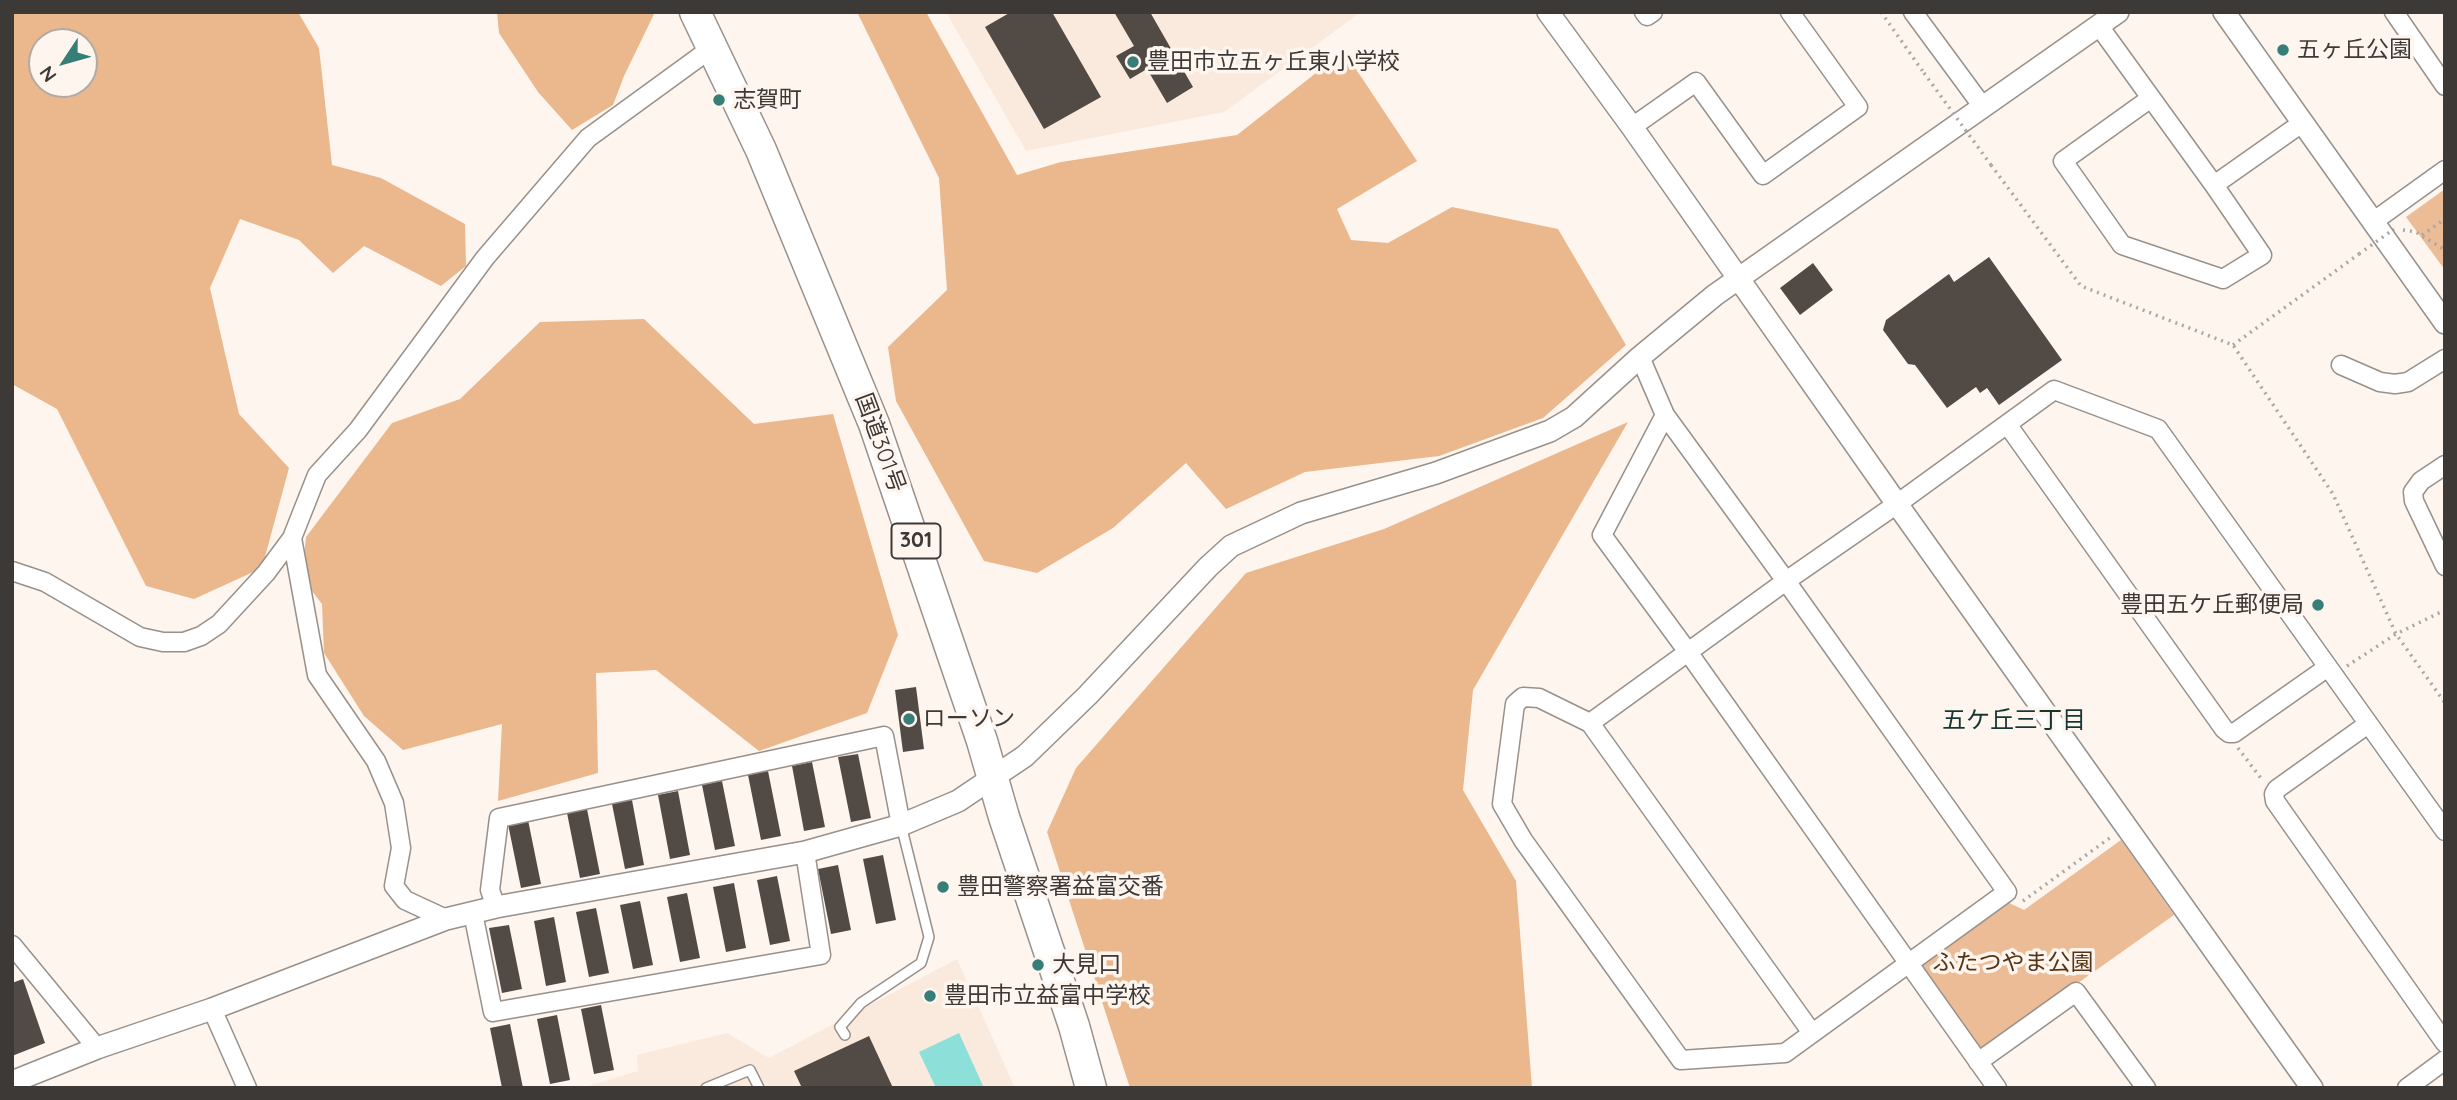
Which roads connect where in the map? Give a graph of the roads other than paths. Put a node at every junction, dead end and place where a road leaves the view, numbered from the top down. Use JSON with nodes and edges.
{"nodes":[{"id":1,"x":695,"y":12,"type":"edge"},
{"id":2,"x":1548,"y":12,"type":"edge"},
{"id":3,"x":1644,"y":12,"type":"edge"},
{"id":4,"x":1653,"y":12,"type":"edge"},
{"id":5,"x":1790,"y":12,"type":"edge"},
{"id":6,"x":2118,"y":12,"type":"edge"},
{"id":7,"x":2224,"y":12,"type":"edge"},
{"id":8,"x":2393,"y":12,"type":"edge"},
{"id":9,"x":1917,"y":14,"type":"edge"},
{"id":10,"x":2099,"y":26,"type":"junction"},
{"id":11,"x":713,"y":47,"type":"junction"},
{"id":12,"x":2445,"y":86,"type":"edge"},
{"id":13,"x":2151,"y":98,"type":"junction"},
{"id":14,"x":1983,"y":107,"type":"junction"},
{"id":15,"x":2302,"y":123,"type":"junction"},
{"id":16,"x":1632,"y":127,"type":"junction"},
{"id":17,"x":2445,"y":170,"type":"edge"},
{"id":18,"x":2214,"y":186,"type":"junction"},
{"id":19,"x":2384,"y":225,"type":"junction"},
{"id":20,"x":1738,"y":279,"type":"junction"},
{"id":21,"x":2445,"y":323,"type":"edge"},
{"id":22,"x":1640,"y":357,"type":"junction"},
{"id":23,"x":2445,"y":359,"type":"edge"},
{"id":24,"x":2342,"y":365,"type":"dead end"},
{"id":25,"x":1665,"y":415,"type":"junction"},
{"id":26,"x":2007,"y":424,"type":"junction"},
{"id":27,"x":2445,"y":464,"type":"edge"},
{"id":28,"x":1897,"y":504,"type":"junction"},
{"id":29,"x":292,"y":538,"type":"junction"},
{"id":30,"x":2445,"y":566,"type":"edge"},
{"id":31,"x":12,"y":570,"type":"edge"},
{"id":32,"x":1786,"y":581,"type":"junction"},
{"id":33,"x":1688,"y":652,"type":"junction"},
{"id":34,"x":2331,"y":671,"type":"junction"},
{"id":35,"x":1590,"y":723,"type":"junction"},
{"id":36,"x":2368,"y":724,"type":"junction"},
{"id":37,"x":993,"y":778,"type":"junction"},
{"id":38,"x":901,"y":825,"type":"junction"},
{"id":39,"x":2445,"y":831,"type":"edge"},
{"id":40,"x":805,"y":852,"type":"junction"},
{"id":41,"x":496,"y":907,"type":"junction"},
{"id":42,"x":473,"y":913,"type":"junction"},
{"id":43,"x":446,"y":919,"type":"junction"},
{"id":44,"x":12,"y":944,"type":"edge"},
{"id":45,"x":1907,"y":964,"type":"junction"},
{"id":46,"x":212,"y":1009,"type":"junction"},
{"id":47,"x":1812,"y":1033,"type":"junction"},
{"id":48,"x":845,"y":1035,"type":"dead end"},
{"id":49,"x":2445,"y":1043,"type":"edge"},
{"id":50,"x":97,"y":1048,"type":"junction"},
{"id":51,"x":2445,"y":1060,"type":"edge"},
{"id":52,"x":1979,"y":1062,"type":"junction"},
{"id":53,"x":12,"y":1082,"type":"edge"},
{"id":54,"x":247,"y":1088,"type":"edge"},
{"id":55,"x":706,"y":1088,"type":"edge"},
{"id":56,"x":759,"y":1088,"type":"edge"},
{"id":57,"x":1091,"y":1088,"type":"edge"},
{"id":58,"x":1997,"y":1088,"type":"edge"},
{"id":59,"x":2146,"y":1088,"type":"edge"},
{"id":60,"x":2312,"y":1088,"type":"edge"},
{"id":61,"x":2407,"y":1088,"type":"edge"}],
"edges":[{"from":1,"to":11,"type":"highway","name":"国道301号","number":"301"},
{"from":2,"to":16,"type":"street"},
{"from":3,"to":4,"type":"street"},
{"from":5,"to":16,"type":"street"},
{"from":6,"to":10,"type":"street"},
{"from":7,"to":15,"type":"street"},
{"from":8,"to":12,"type":"street"},
{"from":9,"to":14,"type":"street"},
{"from":10,"to":13,"type":"street"},
{"from":10,"to":14,"type":"street"},
{"from":11,"to":29,"type":"street"},
{"from":11,"to":37,"type":"highway","name":"国道301号","number":"301"},
{"from":13,"to":18,"type":"street"},
{"from":13,"to":18,"type":"street"},
{"from":14,"to":20,"type":"street"},
{"from":15,"to":18,"type":"street"},
{"from":15,"to":19,"type":"street"},
{"from":16,"to":20,"type":"street"},
{"from":17,"to":19,"type":"street"},
{"from":19,"to":21,"type":"street"},
{"from":20,"to":22,"type":"street"},
{"from":20,"to":28,"type":"street"},
{"from":22,"to":25,"type":"street"},
{"from":22,"to":37,"type":"street"},
{"from":23,"to":24,"type":"street"},
{"from":25,"to":32,"type":"street"},
{"from":25,"to":33,"type":"street"},
{"from":26,"to":28,"type":"street"},
{"from":26,"to":34,"type":"street"},
{"from":26,"to":34,"type":"street"},
{"from":27,"to":30,"type":"street"},
{"from":28,"to":32,"type":"street"},
{"from":28,"to":60,"type":"street"},
{"from":29,"to":31,"type":"street"},
{"from":29,"to":43,"type":"street"},
{"from":32,"to":33,"type":"street"},
{"from":32,"to":45,"type":"street"},
{"from":33,"to":35,"type":"street"},
{"from":33,"to":45,"type":"street"},
{"from":34,"to":36,"type":"street"},
{"from":35,"to":47,"type":"street"},
{"from":35,"to":47,"type":"street"},
{"from":36,"to":39,"type":"street"},
{"from":36,"to":49,"type":"street"},
{"from":37,"to":38,"type":"street"},
{"from":37,"to":57,"type":"highway","name":"国道301号","number":"301"},
{"from":38,"to":40,"type":"street"},
{"from":38,"to":41,"type":"street"},
{"from":38,"to":48,"type":"lane"},
{"from":40,"to":41,"type":"street"},
{"from":40,"to":42,"type":"street"},
{"from":41,"to":42,"type":"street"},
{"from":42,"to":43,"type":"street"},
{"from":43,"to":46,"type":"street"},
{"from":44,"to":50,"type":"street"},
{"from":45,"to":47,"type":"street"},
{"from":45,"to":52,"type":"street"},
{"from":46,"to":50,"type":"street"},
{"from":46,"to":54,"type":"street"},
{"from":50,"to":53,"type":"street"},
{"from":51,"to":61,"type":"street"},
{"from":52,"to":58,"type":"street"},
{"from":52,"to":59,"type":"street"},
{"from":55,"to":56,"type":"lane"}]}
